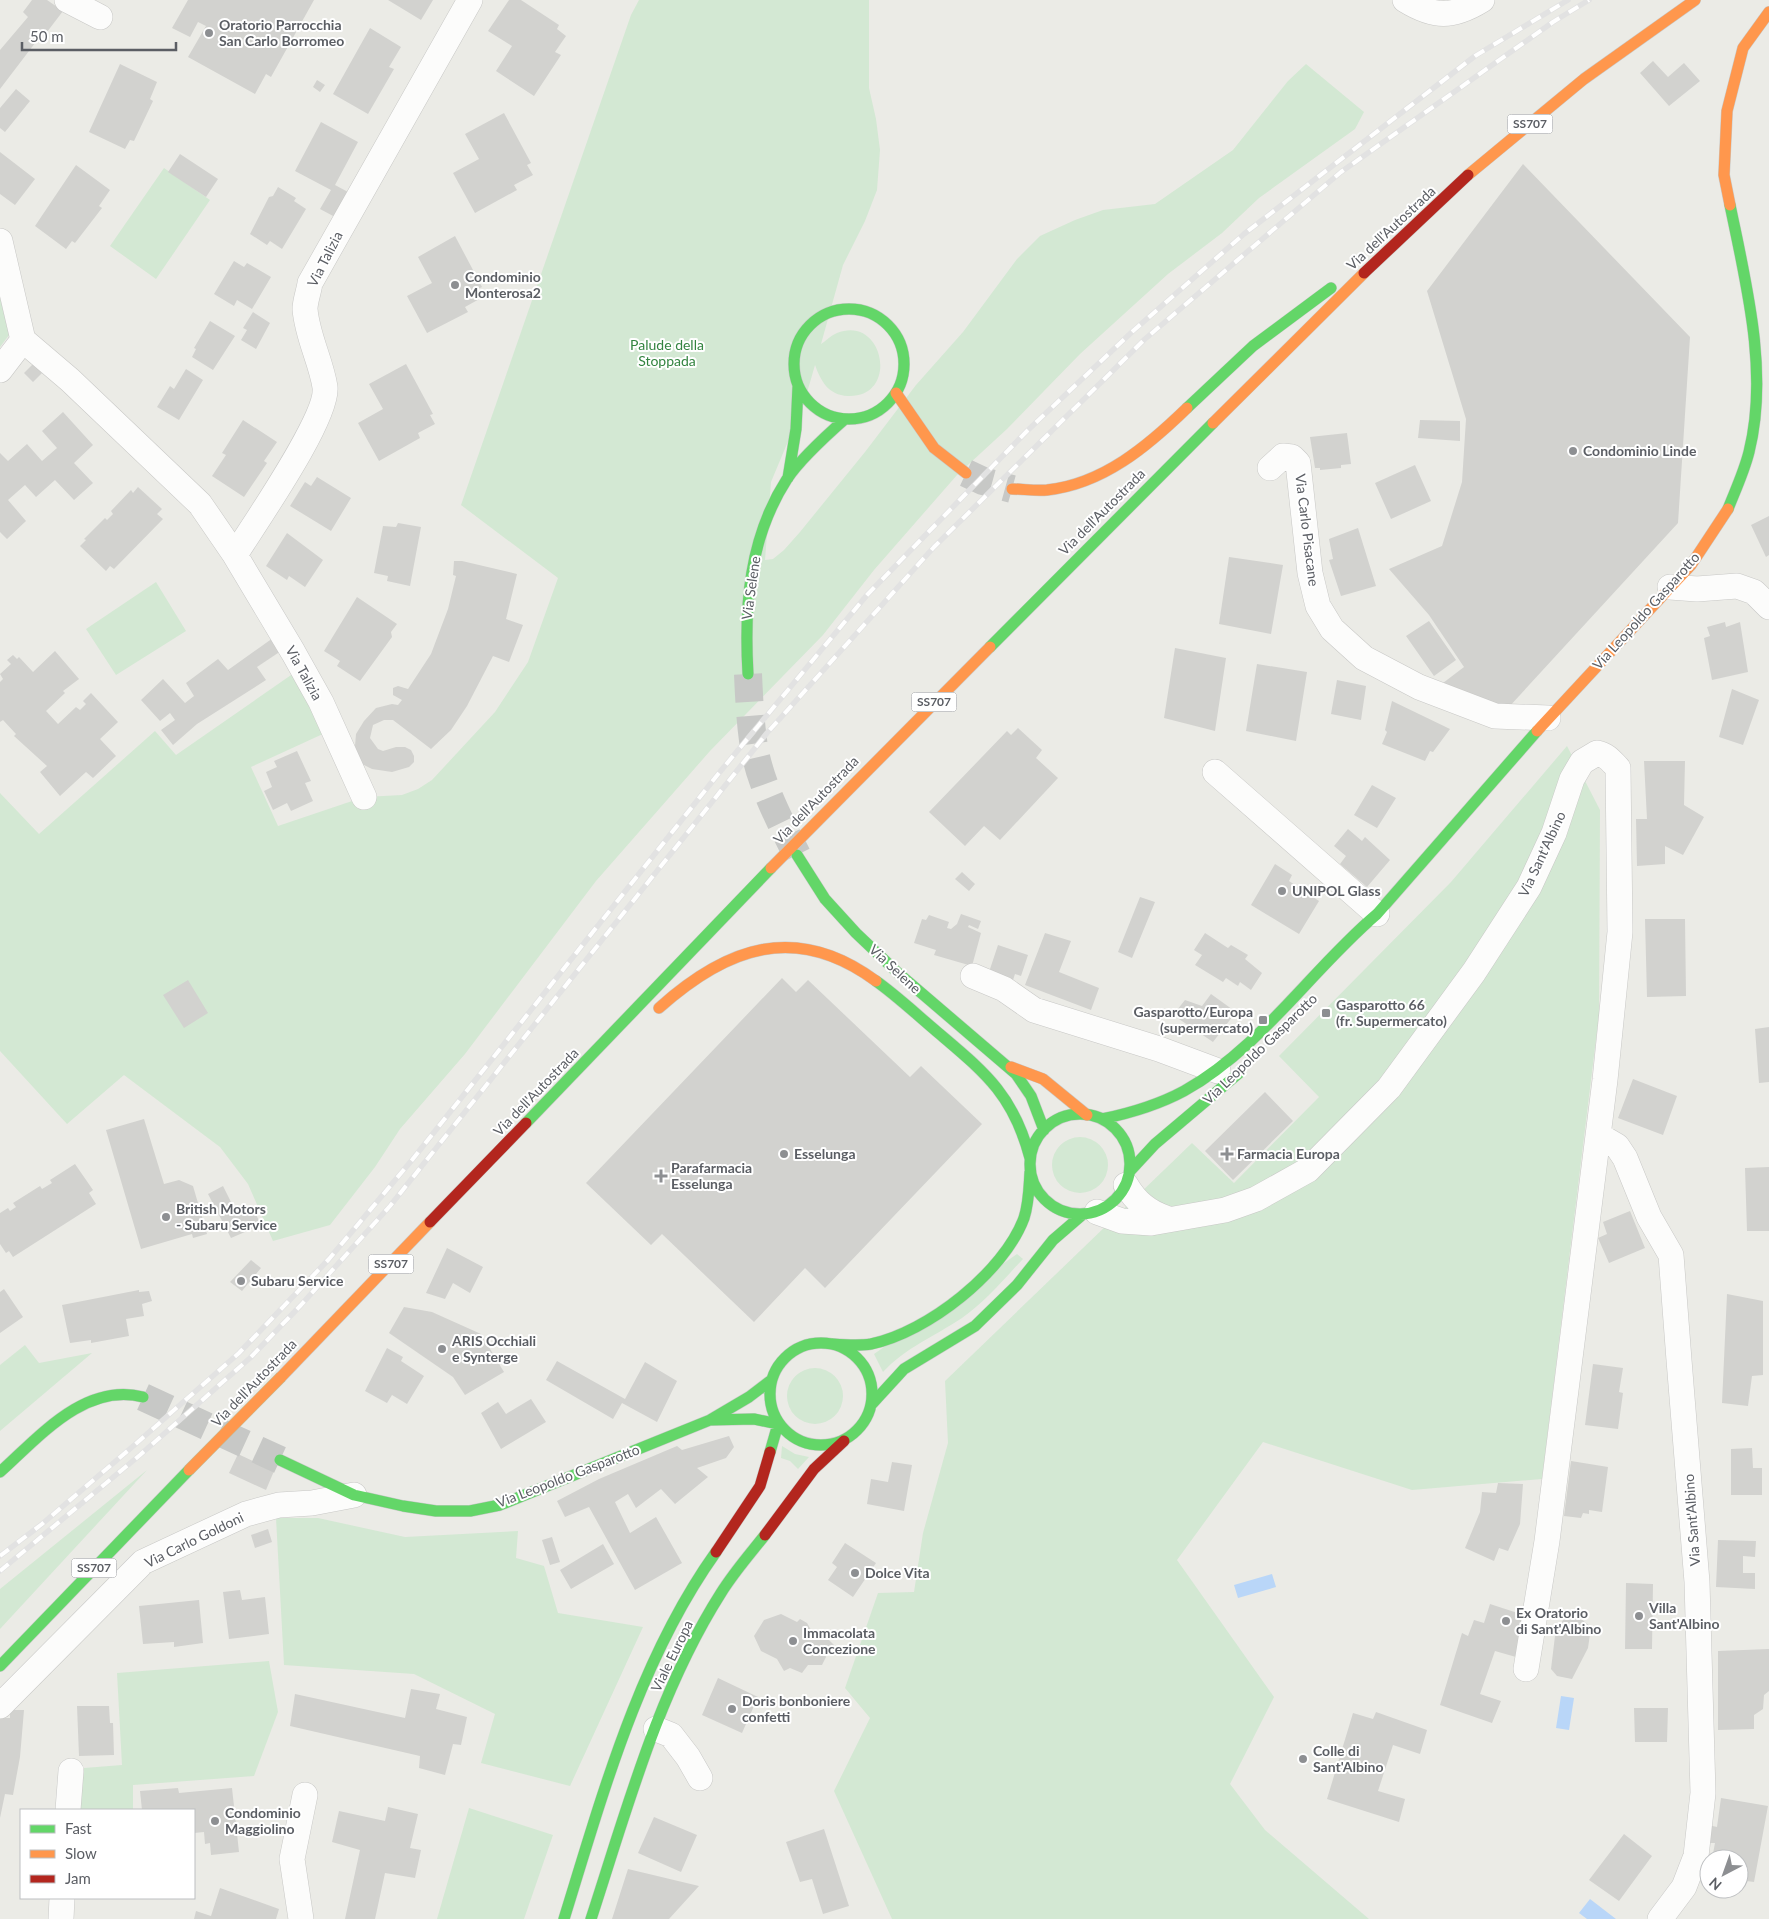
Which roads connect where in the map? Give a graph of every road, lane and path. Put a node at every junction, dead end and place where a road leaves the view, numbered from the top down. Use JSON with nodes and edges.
{"nodes":[{"id":1,"x":67,"y":0,"type":"edge"},
{"id":2,"x":470,"y":0,"type":"edge"},
{"id":3,"x":1405,"y":0,"type":"edge"},
{"id":4,"x":1482,"y":0,"type":"edge"},
{"id":5,"x":1695,"y":0,"type":"edge"},
{"id":6,"x":1769,"y":12,"type":"edge"},
{"id":7,"x":100,"y":17,"type":"dead end"},
{"id":8,"x":0,"y":241,"type":"edge"},
{"id":9,"x":1376,"y":262,"type":"junction"},
{"id":10,"x":23,"y":340,"type":"junction"},
{"id":11,"x":0,"y":370,"type":"edge"},
{"id":12,"x":798,"y":386,"type":"junction"},
{"id":13,"x":896,"y":393,"type":"junction"},
{"id":14,"x":845,"y":419,"type":"junction"},
{"id":15,"x":1270,"y":468,"type":"dead end"},
{"id":16,"x":966,"y":473,"type":"tunnel mouth"},
{"id":17,"x":788,"y":478,"type":"junction"},
{"id":18,"x":1012,"y":489,"type":"tunnel mouth"},
{"id":19,"x":235,"y":555,"type":"junction"},
{"id":20,"x":1670,"y":587,"type":"junction"},
{"id":21,"x":1769,"y":607,"type":"edge"},
{"id":22,"x":748,"y":674,"type":"tunnel mouth"},
{"id":23,"x":1548,"y":718,"type":"junction"},
{"id":24,"x":1215,"y":772,"type":"dead end"},
{"id":25,"x":364,"y":797,"type":"dead end"},
{"id":26,"x":797,"y":855,"type":"tunnel mouth"},
{"id":27,"x":1377,"y":914,"type":"junction"},
{"id":28,"x":1348,"y":957,"type":"dead end"},
{"id":29,"x":972,"y":976,"type":"dead end"},
{"id":30,"x":650,"y":1018,"type":"dead end"},
{"id":31,"x":1174,"y":1054,"type":"junction"},
{"id":32,"x":1248,"y":1064,"type":"dead end"},
{"id":33,"x":1010,"y":1067,"type":"junction"},
{"id":34,"x":1218,"y":1071,"type":"junction"},
{"id":35,"x":1188,"y":1090,"type":"junction"},
{"id":36,"x":1087,"y":1114,"type":"junction"},
{"id":37,"x":1102,"y":1119,"type":"junction"},
{"id":38,"x":1044,"y":1130,"type":"junction"},
{"id":39,"x":535,"y":1132,"type":"dead end"},
{"id":40,"x":1598,"y":1138,"type":"junction"},
{"id":41,"x":501,"y":1150,"type":"junction"},
{"id":42,"x":1030,"y":1158,"type":"junction"},
{"id":43,"x":1030,"y":1170,"type":"junction"},
{"id":44,"x":1128,"y":1178,"type":"junction"},
{"id":45,"x":1090,"y":1213,"type":"junction"},
{"id":46,"x":1166,"y":1218,"type":"junction"},
{"id":47,"x":833,"y":1344,"type":"junction"},
{"id":48,"x":770,"y":1381,"type":"junction"},
{"id":49,"x":143,"y":1396,"type":"tunnel mouth"},
{"id":50,"x":871,"y":1405,"type":"junction"},
{"id":51,"x":710,"y":1420,"type":"junction"},
{"id":52,"x":778,"y":1424,"type":"junction"},
{"id":53,"x":844,"y":1440,"type":"junction"},
{"id":54,"x":280,"y":1460,"type":"tunnel mouth"},
{"id":55,"x":0,"y":1472,"type":"edge"},
{"id":56,"x":354,"y":1495,"type":"junction"},
{"id":57,"x":0,"y":1666,"type":"edge"},
{"id":58,"x":1526,"y":1669,"type":"dead end"},
{"id":59,"x":0,"y":1706,"type":"edge"},
{"id":60,"x":656,"y":1729,"type":"junction"},
{"id":61,"x":70,"y":1770,"type":"dead end"},
{"id":62,"x":700,"y":1778,"type":"dead end"},
{"id":63,"x":305,"y":1795,"type":"dead end"},
{"id":64,"x":68,"y":1809,"type":"edge"},
{"id":65,"x":62,"y":1899,"type":"edge"},
{"id":66,"x":61,"y":1919,"type":"edge"},
{"id":67,"x":301,"y":1919,"type":"edge"},
{"id":68,"x":564,"y":1919,"type":"edge"},
{"id":69,"x":591,"y":1919,"type":"edge"},
{"id":70,"x":1660,"y":1919,"type":"edge"}],
"edges":[{"from":1,"to":7,"type":"street"},
{"from":2,"to":19,"type":"street","name":"Via Talizia"},
{"from":3,"to":4,"type":"street"},
{"from":5,"to":9,"type":"main road","name":"Via dell'Autostrada","number":"SS707"},
{"from":6,"to":20,"type":"main road","name":"Via Leopoldo Gasparotto"},
{"from":8,"to":10,"type":"street"},
{"from":9,"to":18,"type":"main road"},
{"from":9,"to":41,"type":"main road","name":"Via dell'Autostrada","number":"SS707"},
{"from":10,"to":11,"type":"street"},
{"from":10,"to":19,"type":"street","name":"Via Talizia"},
{"from":12,"to":13,"type":"main road","name":"Via Selene"},
{"from":12,"to":14,"type":"main road","name":"Via Selene"},
{"from":12,"to":17,"type":"main road","name":"Via Selene"},
{"from":13,"to":14,"type":"main road","name":"Via Selene"},
{"from":13,"to":16,"type":"main road"},
{"from":14,"to":17,"type":"main road","name":"Via Selene"},
{"from":15,"to":23,"type":"street","name":"Via Carlo Pisacane"},
{"from":17,"to":22,"type":"main road","name":"Via Selene"},
{"from":19,"to":25,"type":"street","name":"Via Talizia"},
{"from":20,"to":21,"type":"street"},
{"from":20,"to":23,"type":"main road","name":"Via Leopoldo Gasparotto"},
{"from":23,"to":27,"type":"main road","name":"Via Leopoldo Gasparotto"},
{"from":24,"to":27,"type":"street"},
{"from":26,"to":33,"type":"main road","name":"Via Selene"},
{"from":27,"to":28,"type":"main road","name":"Via Leopoldo Gasparotto"},
{"from":27,"to":34,"type":"main road","name":"Via Leopoldo Gasparotto"},
{"from":29,"to":31,"type":"street"},
{"from":30,"to":42,"type":"main road"},
{"from":31,"to":34,"type":"street"},
{"from":31,"to":35,"type":"street"},
{"from":32,"to":44,"type":"main road","name":"Via Leopoldo Gasparotto"},
{"from":33,"to":36,"type":"main road","name":"Via Selene"},
{"from":33,"to":38,"type":"main road","name":"Via Selene"},
{"from":34,"to":35,"type":"main road","name":"Via Leopoldo Gasparotto"},
{"from":35,"to":37,"type":"main road","name":"Via Leopoldo Gasparotto"},
{"from":36,"to":37,"type":"main road","name":"Via Leopoldo Gasparotto"},
{"from":36,"to":38,"type":"main road","name":"Via Leopoldo Gasparotto"},
{"from":37,"to":44,"type":"main road","name":"Via Leopoldo Gasparotto"},
{"from":38,"to":42,"type":"main road","name":"Via Leopoldo Gasparotto"},
{"from":39,"to":41,"type":"main road"},
{"from":40,"to":46,"type":"street","name":"Via Sant'Albino"},
{"from":40,"to":58,"type":"street","name":"Via Sant'Albino"},
{"from":40,"to":70,"type":"street","name":"Via Sant'Albino"},
{"from":41,"to":57,"type":"main road","name":"Via dell'Autostrada","number":"SS707","bridge":true},
{"from":42,"to":43,"type":"main road","name":"Via Leopoldo Gasparotto"},
{"from":43,"to":45,"type":"main road","name":"Via Leopoldo Gasparotto"},
{"from":43,"to":47,"type":"main road","name":"Via Leopoldo Gasparotto"},
{"from":44,"to":45,"type":"main road","name":"Via Leopoldo Gasparotto"},
{"from":44,"to":46,"type":"street"},
{"from":45,"to":46,"type":"street","name":"Via Sant'Albino"},
{"from":45,"to":50,"type":"main road","name":"Via Leopoldo Gasparotto"},
{"from":47,"to":48,"type":"main road","name":"Via Leopoldo Gasparotto"},
{"from":47,"to":50,"type":"main road"},
{"from":48,"to":51,"type":"main road","name":"Via Leopoldo Gasparotto"},
{"from":48,"to":52,"type":"main road"},
{"from":49,"to":55,"type":"main road"},
{"from":50,"to":53,"type":"main road","name":"Via Leopoldo Gasparotto"},
{"from":51,"to":52,"type":"main road","name":"Via Leopoldo Gasparotto"},
{"from":51,"to":56,"type":"main road","name":"Via Leopoldo Gasparotto"},
{"from":52,"to":53,"type":"main road","name":"Via Leopoldo Gasparotto"},
{"from":52,"to":68,"type":"main road","name":"Viale Europa"},
{"from":53,"to":60,"type":"main road","name":"Viale Europa"},
{"from":54,"to":56,"type":"main road","name":"Via Leopoldo Gasparotto"},
{"from":56,"to":59,"type":"street","name":"Via Carlo Goldoni"},
{"from":60,"to":62,"type":"street"},
{"from":60,"to":69,"type":"main road","name":"Viale Europa"},
{"from":61,"to":64,"type":"street"},
{"from":63,"to":67,"type":"street"},
{"from":65,"to":66,"type":"street"}]}
